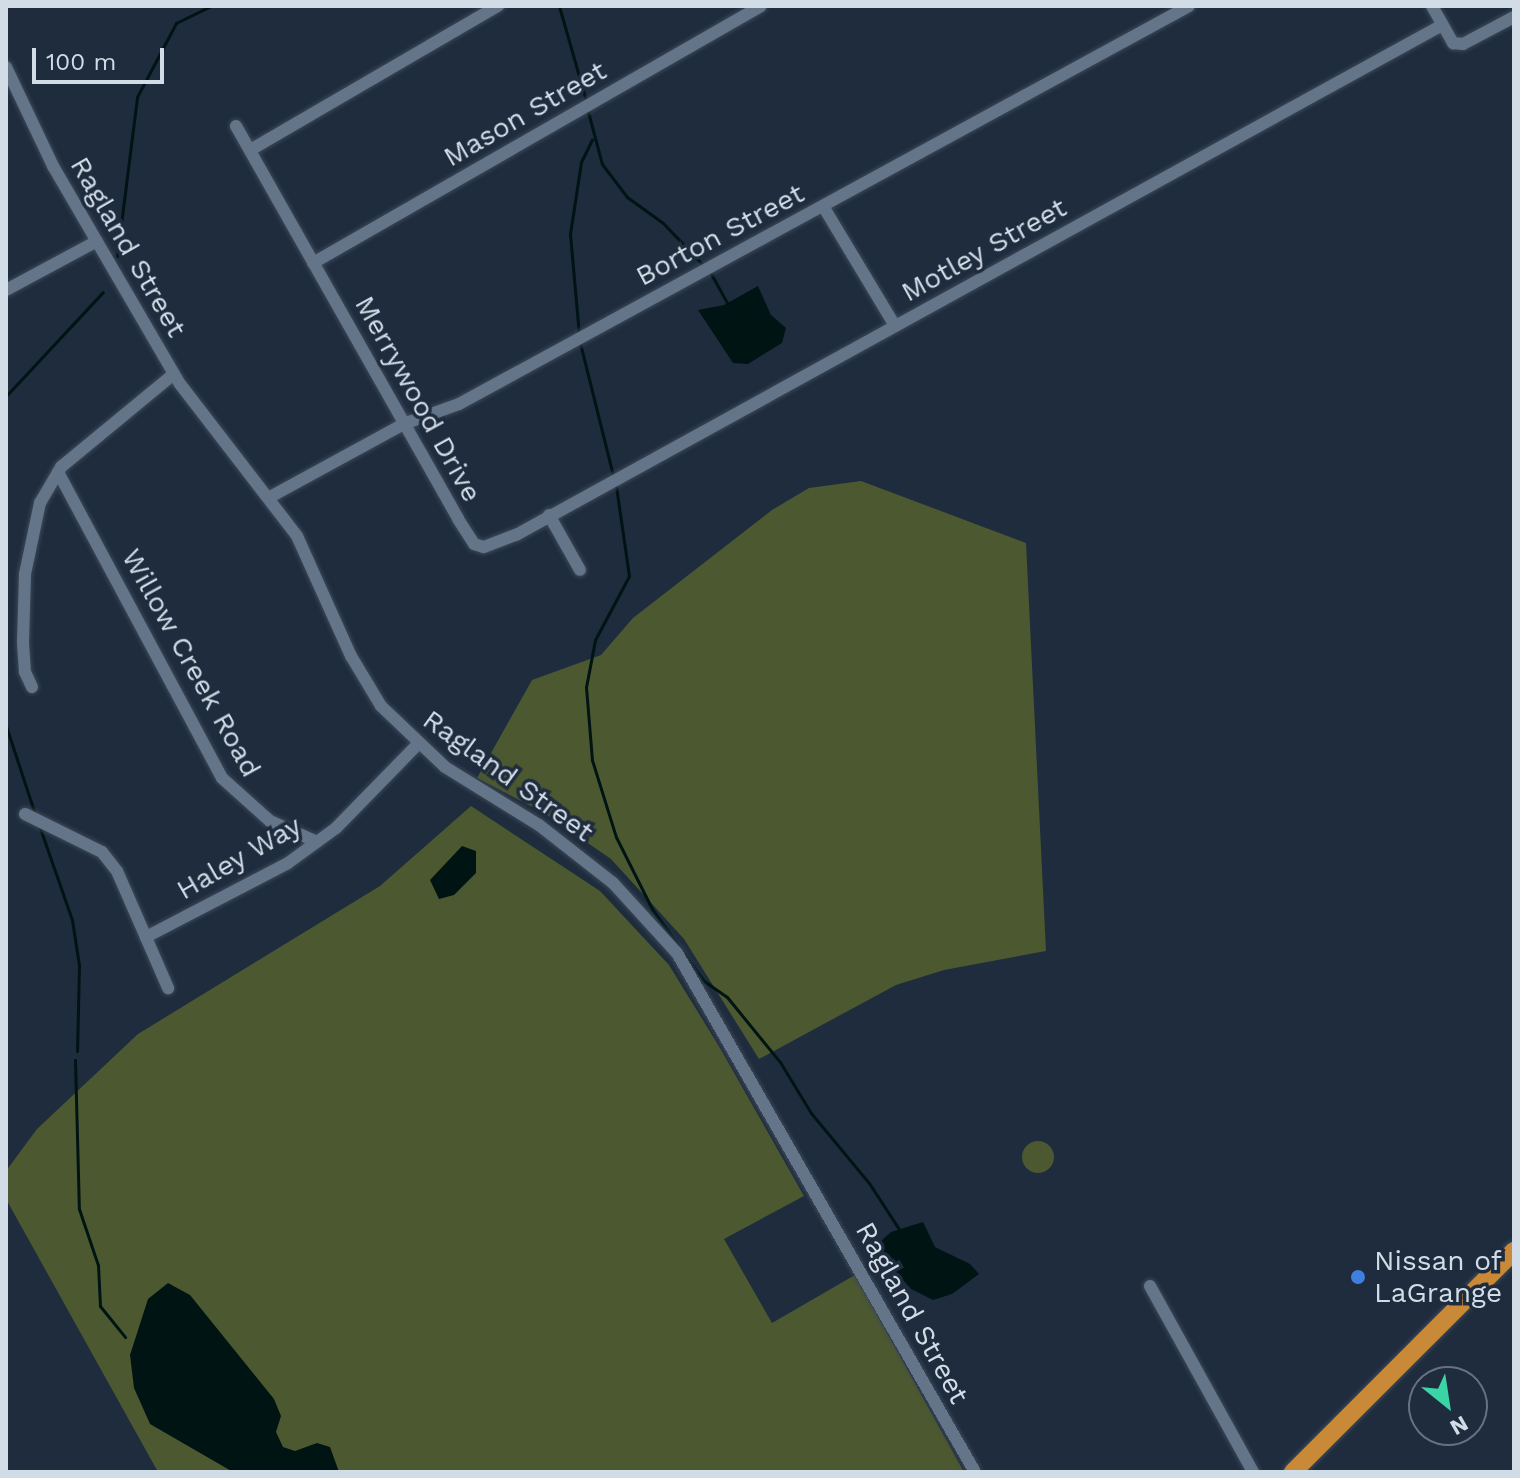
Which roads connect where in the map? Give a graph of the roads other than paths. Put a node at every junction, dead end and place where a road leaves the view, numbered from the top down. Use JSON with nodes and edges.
{"nodes":[{"id":1,"x":498,"y":6,"type":"edge"},
{"id":2,"x":761,"y":6,"type":"edge"},
{"id":3,"x":1189,"y":6,"type":"edge"},
{"id":4,"x":1432,"y":6,"type":"edge"},
{"id":5,"x":1514,"y":17,"type":"edge"},
{"id":6,"x":1442,"y":25,"type":"junction"},
{"id":7,"x":6,"y":67,"type":"edge"},
{"id":8,"x":9,"y":82,"type":"edge"},
{"id":9,"x":236,"y":126,"type":"dead end"},
{"id":10,"x":252,"y":149,"type":"junction"},
{"id":11,"x":823,"y":206,"type":"junction"},
{"id":12,"x":97,"y":241,"type":"junction"},
{"id":13,"x":313,"y":263,"type":"junction"},
{"id":14,"x":6,"y":290,"type":"edge"},
{"id":15,"x":895,"y":326,"type":"junction"},
{"id":16,"x":174,"y":374,"type":"junction"},
{"id":17,"x":406,"y":423,"type":"junction"},
{"id":18,"x":58,"y":472,"type":"junction"},
{"id":19,"x":270,"y":497,"type":"junction"},
{"id":20,"x":549,"y":515,"type":"junction"},
{"id":21,"x":580,"y":570,"type":"dead end"},
{"id":22,"x":32,"y":687,"type":"dead end"},
{"id":23,"x":417,"y":745,"type":"junction"},
{"id":24,"x":25,"y":814,"type":"dead end"},
{"id":25,"x":317,"y":842,"type":"junction"},
{"id":26,"x":146,"y":937,"type":"junction"},
{"id":27,"x":168,"y":988,"type":"dead end"},
{"id":28,"x":1514,"y":1251,"type":"edge"},
{"id":29,"x":1150,"y":1286,"type":"dead end"},
{"id":30,"x":975,"y":1472,"type":"edge"},
{"id":31,"x":1253,"y":1472,"type":"edge"},
{"id":32,"x":1293,"y":1472,"type":"edge"}],
"edges":[{"from":1,"to":10,"type":"street"},
{"from":2,"to":13,"type":"street","name":"Mason Street"},
{"from":3,"to":11,"type":"street","name":"Borton Street"},
{"from":4,"to":6,"type":"street"},
{"from":5,"to":6,"type":"street"},
{"from":6,"to":15,"type":"street","name":"Motley Street"},
{"from":7,"to":8,"type":"street","name":"Ragland Street"},
{"from":8,"to":12,"type":"street","name":"Ragland Street"},
{"from":9,"to":10,"type":"street","name":"Merrywood Drive"},
{"from":10,"to":13,"type":"street","name":"Merrywood Drive"},
{"from":11,"to":15,"type":"street"},
{"from":11,"to":17,"type":"street","name":"Borton Street"},
{"from":12,"to":14,"type":"street"},
{"from":12,"to":16,"type":"street","name":"Ragland Street"},
{"from":13,"to":17,"type":"street","name":"Merrywood Drive"},
{"from":15,"to":20,"type":"street","name":"Motley Street"},
{"from":16,"to":18,"type":"street"},
{"from":16,"to":19,"type":"street","name":"Ragland Street"},
{"from":17,"to":19,"type":"street","name":"Borton Street"},
{"from":17,"to":20,"type":"street","name":"Merrywood Drive"},
{"from":18,"to":22,"type":"street"},
{"from":18,"to":25,"type":"street","name":"Willow Creek Road"},
{"from":19,"to":23,"type":"street","name":"Ragland Street"},
{"from":20,"to":21,"type":"street"},
{"from":23,"to":25,"type":"street","name":"Haley Way"},
{"from":23,"to":30,"type":"street","name":"Ragland Street"},
{"from":24,"to":26,"type":"street"},
{"from":25,"to":26,"type":"street","name":"Haley Way"},
{"from":26,"to":27,"type":"street"},
{"from":28,"to":32,"type":"highway"},
{"from":29,"to":31,"type":"street"}]}
